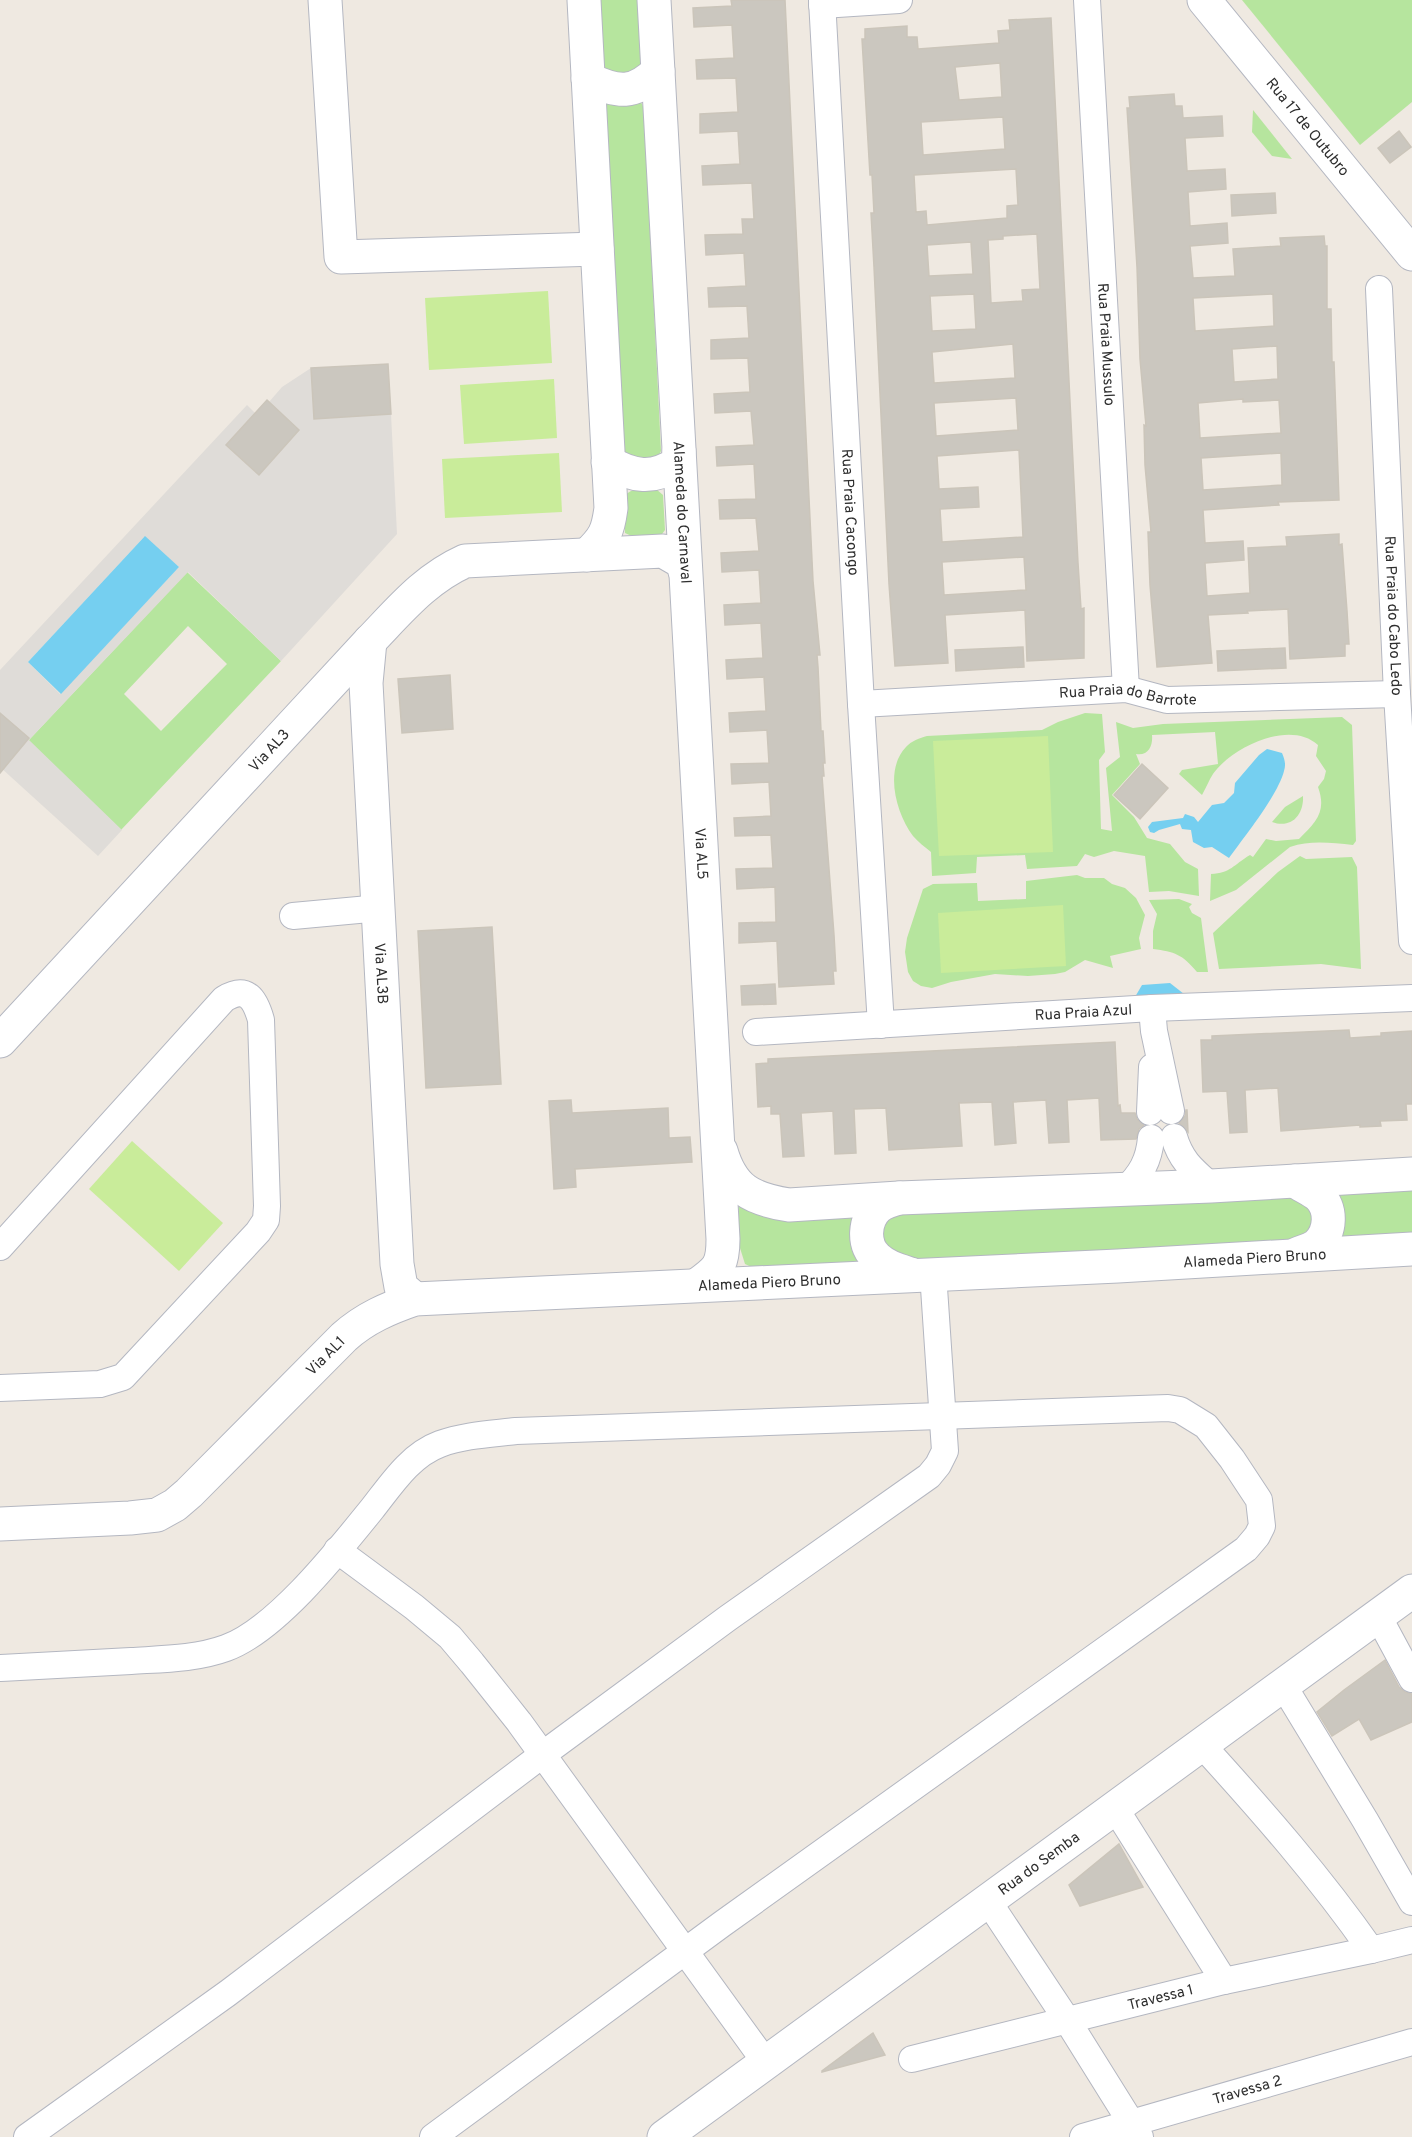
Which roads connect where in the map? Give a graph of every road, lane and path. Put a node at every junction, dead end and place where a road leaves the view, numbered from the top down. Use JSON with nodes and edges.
{"nodes":[{"id":1,"x":325,"y":0,"type":"edge"},
{"id":2,"x":585,"y":0,"type":"edge"},
{"id":3,"x":654,"y":0,"type":"edge"},
{"id":4,"x":899,"y":0,"type":"edge"},
{"id":5,"x":1087,"y":0,"type":"edge"},
{"id":6,"x":1204,"y":0,"type":"edge"},
{"id":7,"x":822,"y":2,"type":"edge"},
{"id":8,"x":658,"y":71,"type":"junction"},
{"id":9,"x":588,"y":79,"type":"junction"},
{"id":10,"x":597,"y":249,"type":"junction"},
{"id":11,"x":1412,"y":254,"type":"edge"},
{"id":12,"x":1379,"y":289,"type":"dead end"},
{"id":13,"x":679,"y":451,"type":"junction"},
{"id":14,"x":608,"y":462,"type":"junction"},
{"id":15,"x":587,"y":555,"type":"junction"},
{"id":16,"x":685,"y":571,"type":"junction"},
{"id":17,"x":370,"y":641,"type":"junction"},
{"id":18,"x":1126,"y":689,"type":"junction"},
{"id":19,"x":1397,"y":694,"type":"junction"},
{"id":20,"x":861,"y":704,"type":"junction"},
{"id":21,"x":1407,"y":767,"type":"edge"},
{"id":22,"x":380,"y":908,"type":"junction"},
{"id":23,"x":293,"y":916,"type":"dead end"},
{"id":24,"x":1412,"y":941,"type":"edge"},
{"id":25,"x":1412,"y":998,"type":"edge"},
{"id":26,"x":1153,"y":1019,"type":"junction"},
{"id":27,"x":881,"y":1025,"type":"junction"},
{"id":28,"x":756,"y":1032,"type":"dead end"},
{"id":29,"x":0,"y":1041,"type":"edge"},
{"id":30,"x":1160,"y":1111,"type":"dead end"},
{"id":31,"x":716,"y":1136,"type":"junction"},
{"id":32,"x":1412,"y":1174,"type":"edge"},
{"id":33,"x":1295,"y":1181,"type":"junction"},
{"id":34,"x":1211,"y":1186,"type":"junction"},
{"id":35,"x":1125,"y":1190,"type":"junction"},
{"id":36,"x":899,"y":1198,"type":"junction"},
{"id":37,"x":0,"y":1247,"type":"edge"},
{"id":38,"x":1412,"y":1249,"type":"edge"},
{"id":39,"x":1297,"y":1254,"type":"junction"},
{"id":40,"x":922,"y":1274,"type":"junction"},
{"id":41,"x":696,"y":1285,"type":"junction"},
{"id":42,"x":415,"y":1299,"type":"junction"},
{"id":43,"x":0,"y":1388,"type":"edge"},
{"id":44,"x":944,"y":1416,"type":"junction"},
{"id":45,"x":0,"y":1524,"type":"edge"},
{"id":46,"x":338,"y":1550,"type":"junction"},
{"id":47,"x":1412,"y":1591,"type":"edge"},
{"id":48,"x":1378,"y":1616,"type":"junction"},
{"id":49,"x":0,"y":1668,"type":"edge"},
{"id":50,"x":1412,"y":1680,"type":"edge"},
{"id":51,"x":1283,"y":1685,"type":"junction"},
{"id":52,"x":1202,"y":1745,"type":"junction"},
{"id":53,"x":542,"y":1755,"type":"junction"},
{"id":54,"x":1115,"y":1808,"type":"junction"},
{"id":55,"x":988,"y":1901,"type":"junction"},
{"id":56,"x":1412,"y":1902,"type":"edge"},
{"id":57,"x":1412,"y":1940,"type":"edge"},
{"id":58,"x":1371,"y":1950,"type":"junction"},
{"id":59,"x":684,"y":1952,"type":"junction"},
{"id":60,"x":1224,"y":1981,"type":"junction"},
{"id":61,"x":1067,"y":2020,"type":"junction"},
{"id":62,"x":1412,"y":2042,"type":"edge"},
{"id":63,"x":912,"y":2059,"type":"dead end"},
{"id":64,"x":766,"y":2063,"type":"junction"},
{"id":65,"x":1136,"y":2130,"type":"edge"},
{"id":66,"x":27,"y":2137,"type":"edge"},
{"id":67,"x":433,"y":2137,"type":"edge"},
{"id":68,"x":664,"y":2137,"type":"edge"},
{"id":69,"x":1083,"y":2137,"type":"edge"}],
"edges":[{"from":1,"to":10,"type":"street"},
{"from":2,"to":9,"type":"street"},
{"from":3,"to":8,"type":"street","name":"Alameda do Carnaval"},
{"from":4,"to":7,"type":"street"},
{"from":5,"to":18,"type":"street","name":"Rua Praia Mussulo"},
{"from":6,"to":11,"type":"street","name":"Rua 17 de Outubro"},
{"from":7,"to":20,"type":"street","name":"Rua Praia Cacongo"},
{"from":8,"to":9,"type":"street"},
{"from":8,"to":13,"type":"street","name":"Alameda do Carnaval"},
{"from":9,"to":10,"type":"street"},
{"from":10,"to":14,"type":"street"},
{"from":12,"to":19,"type":"street","name":"Rua Praia do Cabo Ledo"},
{"from":13,"to":14,"type":"street"},
{"from":13,"to":16,"type":"street","name":"Alameda do Carnaval"},
{"from":14,"to":15,"type":"street"},
{"from":15,"to":16,"type":"street","name":"Alameda do Carnaval"},
{"from":15,"to":17,"type":"street","name":"Via AL3"},
{"from":16,"to":31,"type":"street","name":"Via AL5"},
{"from":17,"to":22,"type":"street","name":"Via AL3B"},
{"from":17,"to":29,"type":"street","name":"Via AL3"},
{"from":18,"to":19,"type":"street","name":"Rua Praia do Barrote"},
{"from":18,"to":20,"type":"street","name":"Rua Praia do Barrote"},
{"from":19,"to":21,"type":"street","name":"Rua Praia do Cabo Ledo"},
{"from":20,"to":27,"type":"street","name":"Rua Praia Cacongo"},
{"from":21,"to":24,"type":"street","name":"Rua Praia do Cabo Ledo"},
{"from":22,"to":23,"type":"street"},
{"from":22,"to":42,"type":"street","name":"Via AL3B"},
{"from":25,"to":26,"type":"street","name":"Rua Praia Azul"},
{"from":26,"to":27,"type":"street","name":"Rua Praia Azul"},
{"from":26,"to":30,"type":"street"},
{"from":27,"to":28,"type":"street","name":"Rua Praia Azul"},
{"from":31,"to":36,"type":"street"},
{"from":31,"to":41,"type":"street","name":"Alameda Piero Bruno"},
{"from":32,"to":33,"type":"street"},
{"from":33,"to":34,"type":"street"},
{"from":33,"to":39,"type":"street"},
{"from":34,"to":35,"type":"street"},
{"from":34,"to":35,"type":"street"},
{"from":35,"to":36,"type":"street"},
{"from":36,"to":40,"type":"street"},
{"from":37,"to":43,"type":"street"},
{"from":38,"to":39,"type":"street","name":"Alameda Piero Bruno"},
{"from":39,"to":40,"type":"street","name":"Alameda Piero Bruno"},
{"from":40,"to":41,"type":"street","name":"Alameda Piero Bruno"},
{"from":40,"to":44,"type":"street"},
{"from":41,"to":42,"type":"street","name":"Via AL1"},
{"from":42,"to":45,"type":"street","name":"Via AL1"},
{"from":44,"to":46,"type":"street"},
{"from":44,"to":53,"type":"street"},
{"from":44,"to":59,"type":"street"},
{"from":46,"to":49,"type":"street"},
{"from":46,"to":53,"type":"street"},
{"from":47,"to":48,"type":"street","name":"Rua do Semba"},
{"from":48,"to":50,"type":"street"},
{"from":48,"to":51,"type":"street","name":"Rua do Semba"},
{"from":51,"to":52,"type":"street","name":"Rua do Semba"},
{"from":51,"to":56,"type":"street"},
{"from":52,"to":54,"type":"street","name":"Rua do Semba"},
{"from":52,"to":58,"type":"street"},
{"from":53,"to":59,"type":"street"},
{"from":53,"to":66,"type":"street"},
{"from":54,"to":55,"type":"street","name":"Rua do Semba"},
{"from":54,"to":60,"type":"street"},
{"from":55,"to":61,"type":"street"},
{"from":55,"to":64,"type":"street","name":"Rua do Semba"},
{"from":57,"to":58,"type":"street","name":"Travessa 1"},
{"from":58,"to":60,"type":"street","name":"Travessa 1"},
{"from":59,"to":64,"type":"street"},
{"from":59,"to":67,"type":"street"},
{"from":60,"to":61,"type":"street","name":"Travessa 1"},
{"from":61,"to":63,"type":"street","name":"Travessa 1"},
{"from":61,"to":65,"type":"street"},
{"from":62,"to":65,"type":"street","name":"Travessa 2"},
{"from":64,"to":68,"type":"street","name":"Rua do Semba"},
{"from":65,"to":69,"type":"street","name":"Travessa 2"}]}
